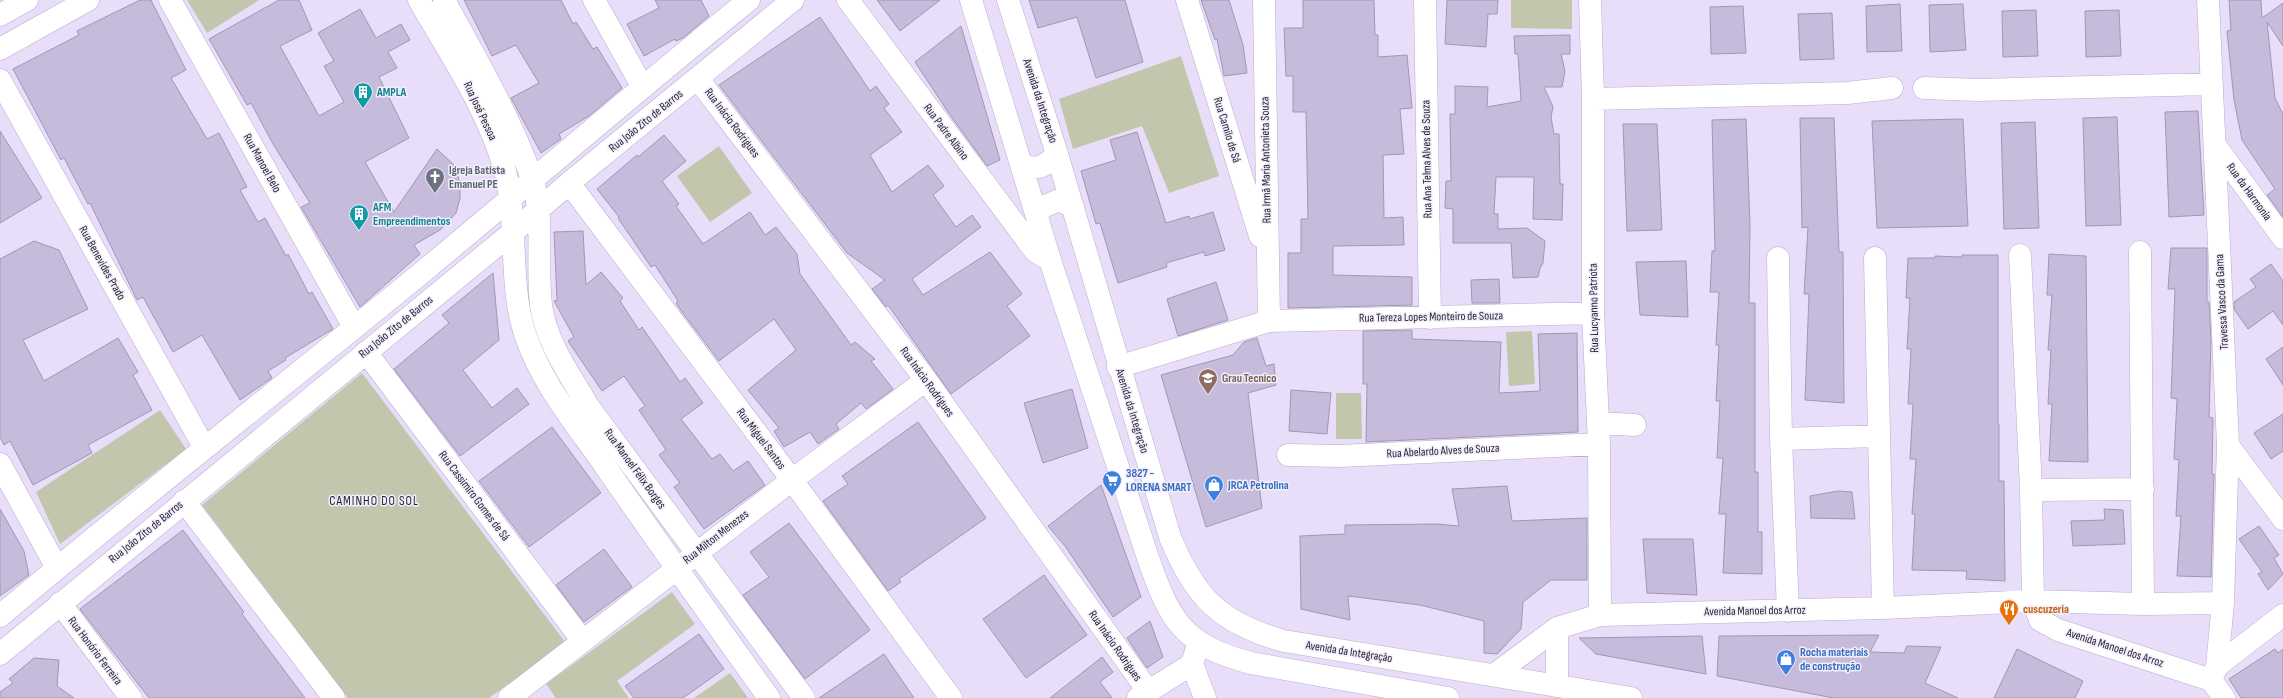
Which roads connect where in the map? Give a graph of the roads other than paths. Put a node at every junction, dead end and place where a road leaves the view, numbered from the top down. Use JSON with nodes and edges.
{"nodes":[{"id":1,"x":27,"y":0,"type":"edge"},
{"id":2,"x":88,"y":0,"type":"edge"},
{"id":3,"x":170,"y":0,"type":"edge"},
{"id":4,"x":420,"y":0,"type":"edge"},
{"id":5,"x":444,"y":0,"type":"edge"},
{"id":6,"x":594,"y":0,"type":"edge"},
{"id":7,"x":749,"y":0,"type":"edge"},
{"id":8,"x":793,"y":0,"type":"edge"},
{"id":9,"x":848,"y":0,"type":"edge"},
{"id":10,"x":971,"y":0,"type":"edge"},
{"id":11,"x":1008,"y":0,"type":"edge"},
{"id":12,"x":1187,"y":0,"type":"edge"},
{"id":13,"x":1264,"y":0,"type":"edge"},
{"id":14,"x":1425,"y":0,"type":"edge"},
{"id":15,"x":1590,"y":0,"type":"edge"},
{"id":16,"x":2208,"y":0,"type":"edge"},
{"id":17,"x":0,"y":15,"type":"edge"},
{"id":18,"x":0,"y":49,"type":"edge"},
{"id":19,"x":698,"y":79,"type":"junction"},
{"id":20,"x":0,"y":80,"type":"edge"},
{"id":21,"x":2211,"y":84,"type":"junction"},
{"id":22,"x":642,"y":86,"type":"junction"},
{"id":23,"x":1892,"y":88,"type":"dead end"},
{"id":24,"x":1924,"y":88,"type":"dead end"},
{"id":25,"x":1593,"y":99,"type":"junction"},
{"id":26,"x":2215,"y":145,"type":"junction"},
{"id":27,"x":1057,"y":154,"type":"junction"},
{"id":28,"x":1022,"y":165,"type":"junction"},
{"id":29,"x":532,"y":180,"type":"junction"},
{"id":30,"x":569,"y":183,"type":"junction"},
{"id":31,"x":510,"y":198,"type":"junction"},
{"id":32,"x":1073,"y":207,"type":"junction"},
{"id":33,"x":538,"y":210,"type":"junction"},
{"id":34,"x":1037,"y":214,"type":"junction"},
{"id":35,"x":513,"y":232,"type":"junction"},
{"id":36,"x":2283,"y":238,"type":"edge"},
{"id":37,"x":2140,"y":252,"type":"dead end"},
{"id":38,"x":2020,"y":255,"type":"dead end"},
{"id":39,"x":1778,"y":258,"type":"dead end"},
{"id":40,"x":1875,"y":258,"type":"dead end"},
{"id":41,"x":1267,"y":259,"type":"junction"},
{"id":42,"x":1050,"y":260,"type":"junction"},
{"id":43,"x":1593,"y":313,"type":"junction"},
{"id":44,"x":1430,"y":318,"type":"junction"},
{"id":45,"x":1269,"y":320,"type":"junction"},
{"id":46,"x":354,"y":327,"type":"junction"},
{"id":47,"x":366,"y":352,"type":"junction"},
{"id":48,"x":1118,"y":367,"type":"junction"},
{"id":49,"x":926,"y":380,"type":"junction"},
{"id":50,"x":1635,"y":425,"type":"dead end"},
{"id":51,"x":1599,"y":433,"type":"junction"},
{"id":52,"x":1878,"y":436,"type":"junction"},
{"id":53,"x":1781,"y":439,"type":"junction"},
{"id":54,"x":2228,"y":445,"type":"junction"},
{"id":55,"x":204,"y":447,"type":"junction"},
{"id":56,"x":1288,"y":455,"type":"dead end"},
{"id":57,"x":0,"y":464,"type":"edge"},
{"id":58,"x":792,"y":480,"type":"junction"},
{"id":59,"x":2143,"y":489,"type":"junction"},
{"id":60,"x":2031,"y":490,"type":"junction"},
{"id":61,"x":184,"y":501,"type":"junction"},
{"id":62,"x":2283,"y":519,"type":"edge"},
{"id":63,"x":77,"y":552,"type":"junction"},
{"id":64,"x":696,"y":552,"type":"junction"},
{"id":65,"x":57,"y":568,"type":"junction"},
{"id":66,"x":676,"y":569,"type":"junction"},
{"id":67,"x":95,"y":574,"type":"junction"},
{"id":68,"x":2033,"y":601,"type":"junction"},
{"id":69,"x":60,"y":603,"type":"junction"},
{"id":70,"x":2143,"y":604,"type":"junction"},
{"id":71,"x":2223,"y":604,"type":"junction"},
{"id":72,"x":1882,"y":608,"type":"junction"},
{"id":73,"x":1788,"y":611,"type":"junction"},
{"id":74,"x":1600,"y":615,"type":"junction"},
{"id":75,"x":2283,"y":615,"type":"edge"},
{"id":76,"x":0,"y":616,"type":"edge"},
{"id":77,"x":1557,"y":628,"type":"junction"},
{"id":78,"x":582,"y":640,"type":"junction"},
{"id":79,"x":1198,"y":642,"type":"junction"},
{"id":80,"x":0,"y":654,"type":"edge"},
{"id":81,"x":1192,"y":664,"type":"junction"},
{"id":82,"x":2214,"y":673,"type":"junction"},
{"id":83,"x":1494,"y":675,"type":"junction"},
{"id":84,"x":1557,"y":686,"type":"junction"},
{"id":85,"x":534,"y":690,"type":"edge"},
{"id":86,"x":1143,"y":695,"type":"edge"},
{"id":87,"x":131,"y":698,"type":"edge"},
{"id":88,"x":334,"y":698,"type":"edge"},
{"id":89,"x":509,"y":698,"type":"edge"},
{"id":90,"x":769,"y":698,"type":"edge"},
{"id":91,"x":804,"y":698,"type":"edge"},
{"id":92,"x":951,"y":698,"type":"edge"},
{"id":93,"x":1205,"y":698,"type":"edge"},
{"id":94,"x":1448,"y":698,"type":"edge"},
{"id":95,"x":1631,"y":698,"type":"edge"},
{"id":96,"x":2224,"y":698,"type":"edge"}],
"edges":[{"from":1,"to":17,"type":"street"},
{"from":2,"to":18,"type":"street"},
{"from":3,"to":46,"type":"street","name":"Rua Manoel Belo"},
{"from":4,"to":31,"type":"street","name":"Rua José Pessoa"},
{"from":5,"to":29,"type":"street","name":"Rua José Pessoa"},
{"from":6,"to":22,"type":"street"},
{"from":7,"to":22,"type":"street"},
{"from":8,"to":19,"type":"street","name":"Rua João Zito de Barros"},
{"from":9,"to":42,"type":"street","name":"Rua Padre Albino"},
{"from":10,"to":28,"type":"street"},
{"from":11,"to":27,"type":"street","name":"Avenida da Integração"},
{"from":12,"to":41,"type":"street","name":"Rua Camilo de Sá"},
{"from":13,"to":41,"type":"street","name":"Rua Irmã Maria Antonieta Souza"},
{"from":14,"to":44,"type":"street","name":"Rua Ana Telma Alves de Souza"},
{"from":15,"to":25,"type":"street","name":"Rua Lucyanno Patriota"},
{"from":16,"to":21,"type":"street","name":"Travessa Vasco da Gama"},
{"from":19,"to":30,"type":"street","name":"Rua João Zito de Barros"},
{"from":19,"to":49,"type":"street","name":"Rua Inácio Rodrigues"},
{"from":20,"to":55,"type":"street","name":"Rua Benevides Prado"},
{"from":21,"to":24,"type":"street"},
{"from":21,"to":26,"type":"street","name":"Travessa Vasco da Gama"},
{"from":22,"to":29,"type":"street"},
{"from":23,"to":25,"type":"street"},
{"from":25,"to":43,"type":"street","name":"Rua Lucyanno Patriota"},
{"from":26,"to":36,"type":"street","name":"Rua da Harmonia"},
{"from":26,"to":54,"type":"street","name":"Travessa Vasco da Gama"},
{"from":27,"to":28,"type":"street"},
{"from":27,"to":32,"type":"street","name":"Avenida da Integração"},
{"from":28,"to":34,"type":"street"},
{"from":29,"to":31,"type":"street"},
{"from":29,"to":33,"type":"street","name":"Rua José Pessoa"},
{"from":30,"to":33,"type":"street","name":"Rua João Zito de Barros"},
{"from":30,"to":58,"type":"street","name":"Rua Miguel Santos"},
{"from":31,"to":35,"type":"street","name":"Rua José Pessoa"},
{"from":31,"to":46,"type":"street"},
{"from":32,"to":34,"type":"street"},
{"from":32,"to":48,"type":"street","name":"Avenida da Integração"},
{"from":33,"to":35,"type":"street","name":"Rua João Zito de Barros"},
{"from":33,"to":64,"type":"street","name":"Rua Manoel Félix Borges"},
{"from":34,"to":42,"type":"street"},
{"from":35,"to":47,"type":"street","name":"Rua João Zito de Barros"},
{"from":35,"to":66,"type":"street","name":"Rua Manoel Félix Borges"},
{"from":37,"to":59,"type":"street"},
{"from":38,"to":60,"type":"street"},
{"from":39,"to":53,"type":"street"},
{"from":40,"to":52,"type":"street"},
{"from":41,"to":45,"type":"street","name":"Rua Irmã Maria Antonieta Souza"},
{"from":42,"to":79,"type":"street"},
{"from":43,"to":44,"type":"street","name":"Rua Tereza Lopes Monteiro de Souza"},
{"from":43,"to":51,"type":"street","name":"Rua Lucyanno Patriota"},
{"from":44,"to":45,"type":"street","name":"Rua Tereza Lopes Monteiro de Souza"},
{"from":45,"to":48,"type":"street","name":"Rua Tereza Lopes Monteiro de Souza"},
{"from":46,"to":55,"type":"street"},
{"from":47,"to":61,"type":"street","name":"Rua João Zito de Barros"},
{"from":47,"to":78,"type":"street","name":"Rua Cassimiro Gomes de Sá"},
{"from":48,"to":83,"type":"street","name":"Avenida da Integração"},
{"from":49,"to":58,"type":"street","name":"Rua Milton Menezes"},
{"from":49,"to":86,"type":"street","name":"Rua Inácio Rodrigues"},
{"from":50,"to":51,"type":"street","name":"Rua Abelardo Alves de Souza"},
{"from":51,"to":56,"type":"street","name":"Rua Abelardo Alves de Souza"},
{"from":51,"to":74,"type":"street","name":"Rua Lucyanno Patriota"},
{"from":52,"to":53,"type":"street"},
{"from":52,"to":72,"type":"street"},
{"from":53,"to":73,"type":"street"},
{"from":54,"to":62,"type":"street"},
{"from":54,"to":71,"type":"street","name":"Travessa Vasco da Gama"},
{"from":55,"to":63,"type":"street"},
{"from":57,"to":65,"type":"street"},
{"from":58,"to":64,"type":"street","name":"Rua Milton Menezes"},
{"from":58,"to":92,"type":"street","name":"Rua Miguel Santos"},
{"from":59,"to":60,"type":"street"},
{"from":59,"to":70,"type":"street"},
{"from":60,"to":68,"type":"street"},
{"from":61,"to":67,"type":"street","name":"Rua João Zito de Barros"},
{"from":61,"to":88,"type":"street"},
{"from":63,"to":65,"type":"street"},
{"from":63,"to":67,"type":"street"},
{"from":64,"to":66,"type":"street","name":"Rua Milton Menezes"},
{"from":64,"to":91,"type":"street","name":"Rua Manoel Félix Borges"},
{"from":65,"to":76,"type":"street"},
{"from":66,"to":78,"type":"street","name":"Rua Milton Menezes"},
{"from":66,"to":90,"type":"street","name":"Rua Manoel Félix Borges"},
{"from":67,"to":69,"type":"street","name":"Rua João Zito de Barros"},
{"from":68,"to":70,"type":"street","name":"Avenida Manoel dos Arroz"},
{"from":68,"to":72,"type":"street","name":"Avenida Manoel dos Arroz"},
{"from":68,"to":82,"type":"street","name":"Avenida Manoel dos Arroz"},
{"from":69,"to":80,"type":"street","name":"Rua João Zito de Barros"},
{"from":69,"to":87,"type":"street","name":"Rua Honório Ferreira"},
{"from":70,"to":71,"type":"street","name":"Avenida Manoel dos Arroz"},
{"from":71,"to":82,"type":"street","name":"Travessa Vasco da Gama"},
{"from":72,"to":73,"type":"street","name":"Avenida Manoel dos Arroz"},
{"from":73,"to":74,"type":"street","name":"Avenida Manoel dos Arroz"},
{"from":74,"to":77,"type":"street","name":"Avenida Manoel dos Arroz"},
{"from":75,"to":82,"type":"street"},
{"from":77,"to":83,"type":"street","name":"Avenida Manoel dos Arroz"},
{"from":77,"to":84,"type":"street"},
{"from":78,"to":85,"type":"street","name":"Rua Milton Menezes"},
{"from":79,"to":81,"type":"street"},
{"from":79,"to":94,"type":"street"},
{"from":81,"to":86,"type":"street"},
{"from":81,"to":93,"type":"street"},
{"from":82,"to":96,"type":"street"},
{"from":83,"to":84,"type":"street","name":"Avenida da Integração"},
{"from":84,"to":95,"type":"street","name":"Avenida da Integração"},
{"from":85,"to":89,"type":"street","name":"Rua Milton Menezes"}]}
